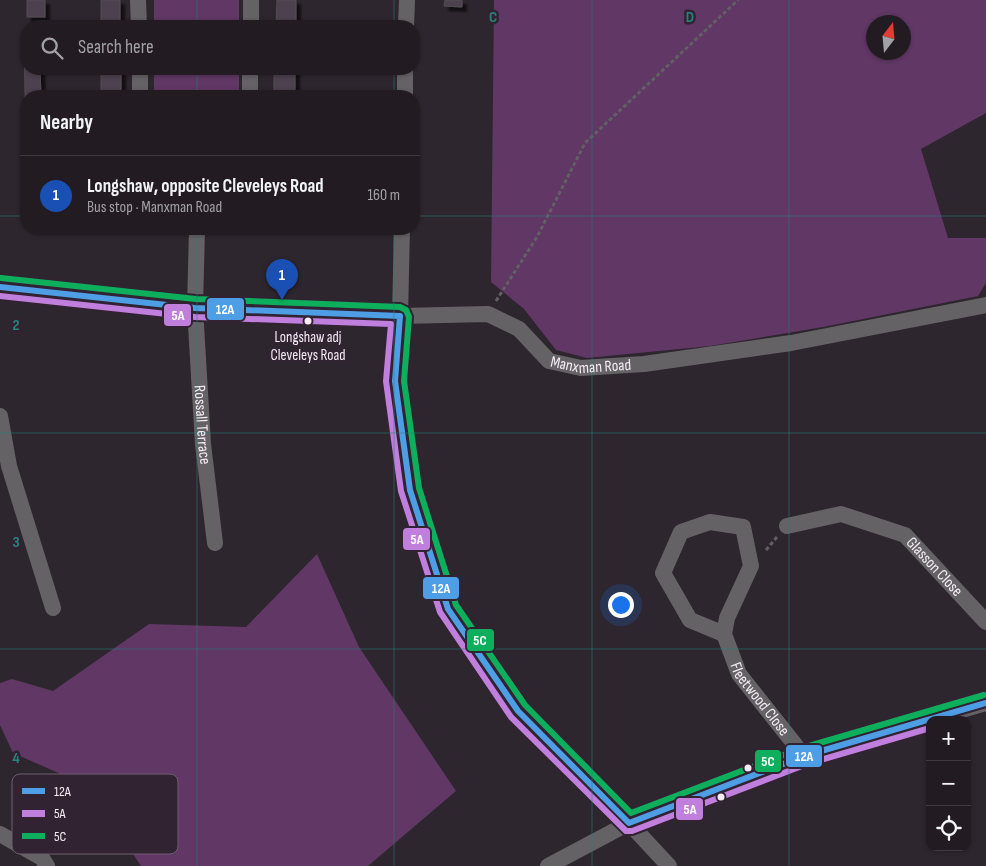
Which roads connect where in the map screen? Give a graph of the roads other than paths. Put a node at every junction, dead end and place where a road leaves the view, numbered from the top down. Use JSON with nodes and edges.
{"nodes":[{"id":1,"x":138,"y":0,"type":"edge"},
{"id":2,"x":251,"y":0,"type":"edge"},
{"id":3,"x":407,"y":0,"type":"edge"},
{"id":4,"x":139,"y":20,"type":"edge"},
{"id":5,"x":251,"y":20,"type":"edge"},
{"id":6,"x":406,"y":20,"type":"edge"},
{"id":7,"x":140,"y":75,"type":"edge"},
{"id":8,"x":250,"y":75,"type":"edge"},
{"id":9,"x":405,"y":75,"type":"edge"},
{"id":10,"x":140,"y":90,"type":"edge"},
{"id":11,"x":250,"y":90,"type":"edge"},
{"id":12,"x":405,"y":90,"type":"edge"},
{"id":13,"x":197,"y":235,"type":"edge"},
{"id":14,"x":402,"y":235,"type":"edge"},
{"id":15,"x":0,"y":287,"type":"edge"},
{"id":16,"x":986,"y":305,"type":"edge"},
{"id":17,"x":195,"y":308,"type":"junction"},
{"id":18,"x":400,"y":316,"type":"junction"},
{"id":19,"x":0,"y":416,"type":"edge"},
{"id":20,"x":787,"y":526,"type":"road end"},
{"id":21,"x":216,"y":543,"type":"dead end"},
{"id":22,"x":53,"y":608,"type":"dead end"},
{"id":23,"x":986,"y":622,"type":"edge"},
{"id":24,"x":724,"y":634,"type":"junction"},
{"id":25,"x":986,"y":703,"type":"edge"},
{"id":26,"x":804,"y":756,"type":"junction"},
{"id":27,"x":630,"y":823,"type":"junction"},
{"id":28,"x":0,"y":834,"type":"edge"},
{"id":29,"x":12,"y":841,"type":"edge"},
{"id":30,"x":35,"y":854,"type":"edge"},
{"id":31,"x":47,"y":866,"type":"edge"},
{"id":32,"x":548,"y":866,"type":"edge"},
{"id":33,"x":669,"y":866,"type":"edge"}],
"edges":[{"from":1,"to":4,"type":"street"},
{"from":2,"to":5,"type":"street"},
{"from":3,"to":6,"type":"street"},
{"from":7,"to":10,"type":"street"},
{"from":8,"to":11,"type":"street"},
{"from":9,"to":12,"type":"street"},
{"from":13,"to":17,"type":"street","name":"Rossall Terrace"},
{"from":14,"to":18,"type":"street"},
{"from":15,"to":17,"type":"street","name":"Manxman Road"},
{"from":16,"to":18,"type":"street","name":"Manxman Road"},
{"from":17,"to":18,"type":"street","name":"Manxman Road"},
{"from":17,"to":21,"type":"street","name":"Rossall Terrace"},
{"from":18,"to":27,"type":"street"},
{"from":19,"to":22,"type":"street"},
{"from":20,"to":23,"type":"street","name":"Glasson Close"},
{"from":24,"to":24,"type":"street"},
{"from":24,"to":26,"type":"street","name":"Fleetwood Close"},
{"from":25,"to":26,"type":"street"},
{"from":26,"to":27,"type":"street"},
{"from":27,"to":32,"type":"street"},
{"from":27,"to":33,"type":"street"},
{"from":28,"to":29,"type":"street"},
{"from":30,"to":31,"type":"street"}]}
